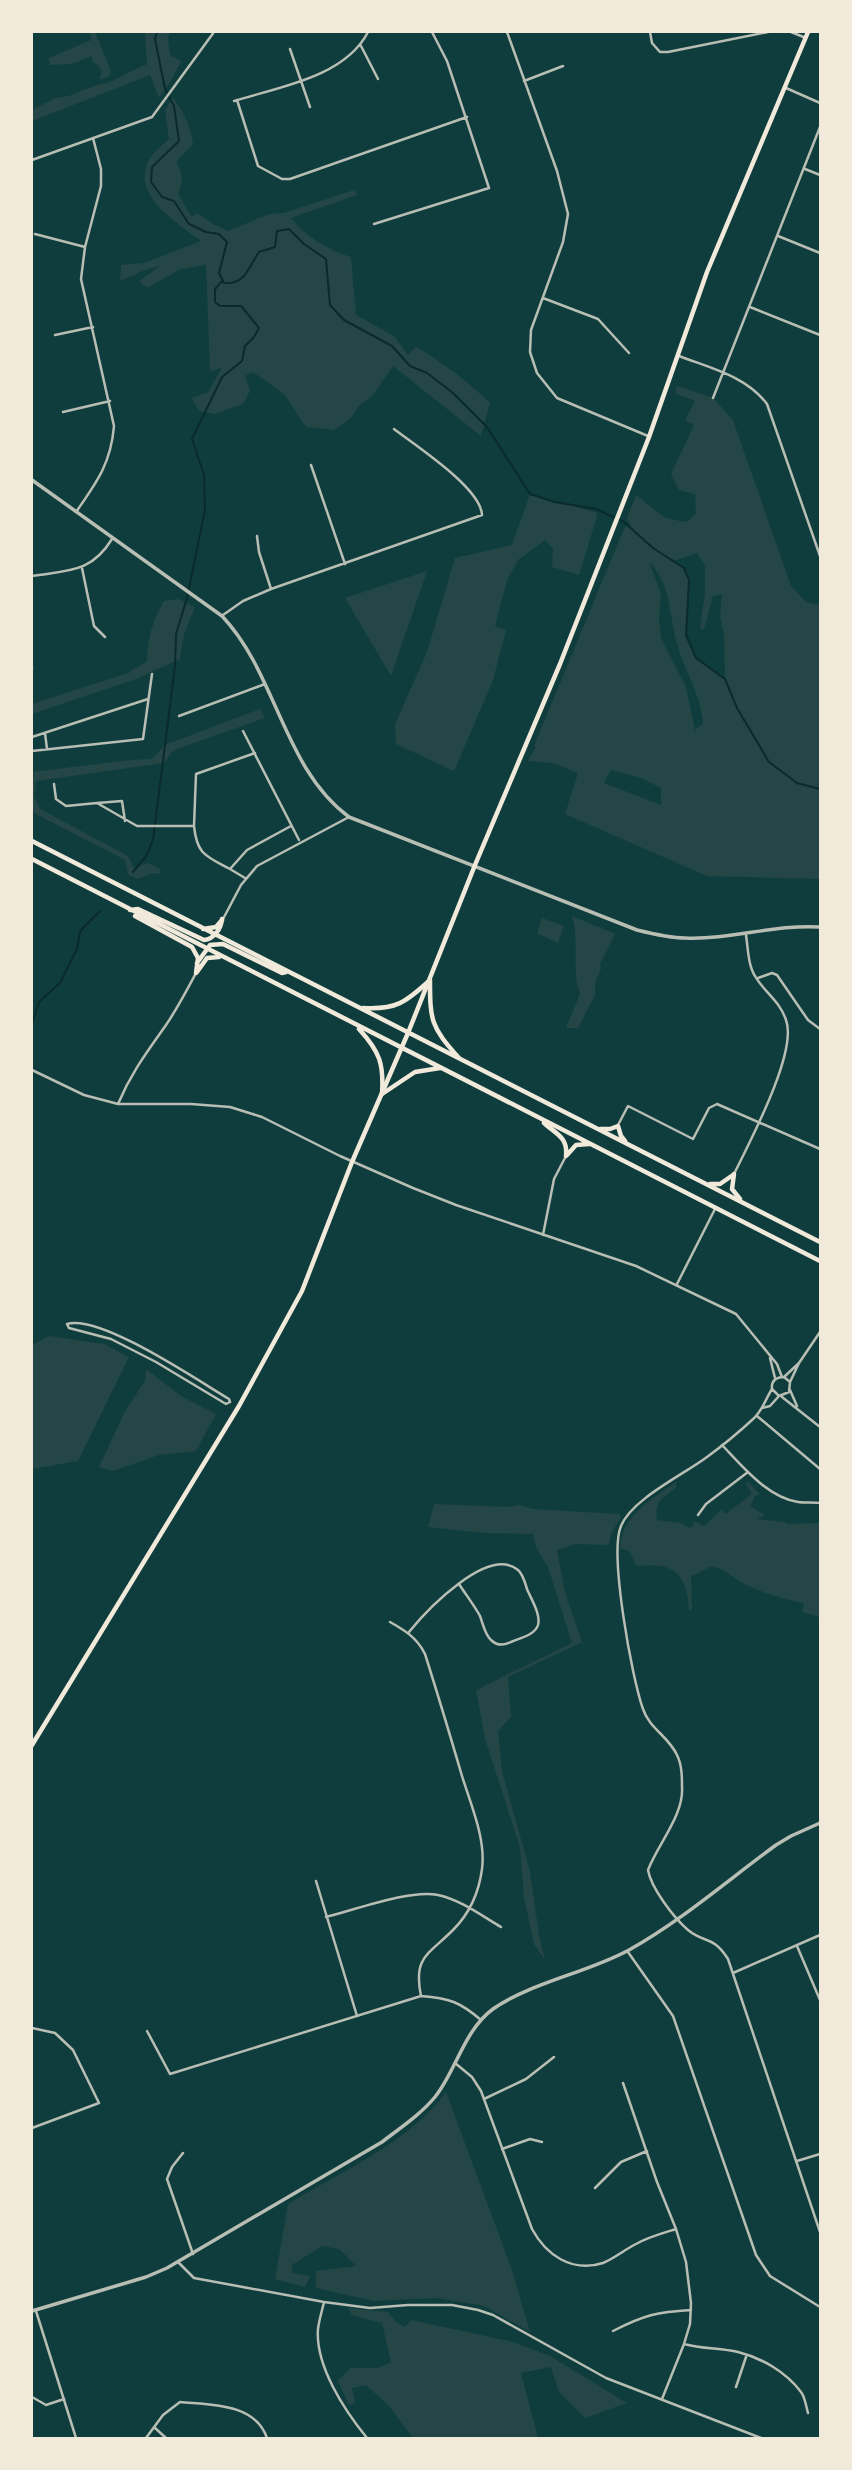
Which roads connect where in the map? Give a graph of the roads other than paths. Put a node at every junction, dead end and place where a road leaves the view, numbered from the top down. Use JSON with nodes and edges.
{"nodes":[{"id":1,"x":214,"y":32,"type":"edge"},
{"id":2,"x":368,"y":32,"type":"edge"},
{"id":3,"x":432,"y":32,"type":"edge"},
{"id":4,"x":507,"y":32,"type":"edge"},
{"id":5,"x":650,"y":32,"type":"edge"},
{"id":6,"x":768,"y":32,"type":"edge"},
{"id":7,"x":791,"y":32,"type":"edge"},
{"id":8,"x":807,"y":34,"type":"edge"},
{"id":9,"x":360,"y":44,"type":"junction"},
{"id":10,"x":290,"y":49,"type":"dead end"},
{"id":11,"x":564,"y":66,"type":"dead end"},
{"id":12,"x":377,"y":79,"type":"dead end"},
{"id":13,"x":300,"y":80,"type":"junction"},
{"id":14,"x":524,"y":81,"type":"junction"},
{"id":15,"x":786,"y":88,"type":"junction"},
{"id":16,"x":821,"y":103,"type":"edge"},
{"id":17,"x":310,"y":107,"type":"dead end"},
{"id":18,"x":467,"y":117,"type":"junction"},
{"id":19,"x":821,"y":127,"type":"edge"},
{"id":20,"x":93,"y":138,"type":"junction"},
{"id":21,"x":32,"y":160,"type":"edge"},
{"id":22,"x":804,"y":169,"type":"junction"},
{"id":23,"x":821,"y":175,"type":"edge"},
{"id":24,"x":374,"y":224,"type":"dead end"},
{"id":25,"x":35,"y":234,"type":"dead end"},
{"id":26,"x":778,"y":236,"type":"junction"},
{"id":27,"x":85,"y":247,"type":"junction"},
{"id":28,"x":821,"y":253,"type":"edge"},
{"id":29,"x":543,"y":298,"type":"junction"},
{"id":30,"x":750,"y":307,"type":"junction"},
{"id":31,"x":93,"y":327,"type":"junction"},
{"id":32,"x":54,"y":335,"type":"dead end"},
{"id":33,"x":821,"y":335,"type":"edge"},
{"id":34,"x":629,"y":352,"type":"dead end"},
{"id":35,"x":679,"y":356,"type":"junction"},
{"id":36,"x":723,"y":373,"type":"junction"},
{"id":37,"x":713,"y":398,"type":"dead end"},
{"id":38,"x":110,"y":401,"type":"junction"},
{"id":39,"x":64,"y":412,"type":"dead end"},
{"id":40,"x":394,"y":429,"type":"dead end"},
{"id":41,"x":649,"y":437,"type":"junction"},
{"id":42,"x":311,"y":465,"type":"dead end"},
{"id":43,"x":32,"y":480,"type":"edge"},
{"id":44,"x":76,"y":512,"type":"junction"},
{"id":45,"x":257,"y":536,"type":"dead end"},
{"id":46,"x":113,"y":538,"type":"junction"},
{"id":47,"x":821,"y":556,"type":"edge"},
{"id":48,"x":345,"y":564,"type":"junction"},
{"id":49,"x":82,"y":568,"type":"junction"},
{"id":50,"x":32,"y":576,"type":"edge"},
{"id":51,"x":271,"y":589,"type":"junction"},
{"id":52,"x":222,"y":616,"type":"junction"},
{"id":53,"x":106,"y":637,"type":"dead end"},
{"id":54,"x":152,"y":674,"type":"dead end"},
{"id":55,"x":265,"y":684,"type":"junction"},
{"id":56,"x":149,"y":699,"type":"junction"},
{"id":57,"x":179,"y":716,"type":"dead end"},
{"id":58,"x":243,"y":731,"type":"dead end"},
{"id":59,"x":45,"y":733,"type":"junction"},
{"id":60,"x":32,"y":737,"type":"edge"},
{"id":61,"x":47,"y":749,"type":"junction"},
{"id":62,"x":32,"y":751,"type":"edge"},
{"id":63,"x":255,"y":753,"type":"junction"},
{"id":64,"x":54,"y":784,"type":"dead end"},
{"id":65,"x":97,"y":803,"type":"junction"},
{"id":66,"x":349,"y":817,"type":"junction"},
{"id":67,"x":125,"y":821,"type":"junction"},
{"id":68,"x":291,"y":825,"type":"junction"},
{"id":69,"x":194,"y":826,"type":"junction"},
{"id":70,"x":32,"y":841,"type":"edge"},
{"id":71,"x":300,"y":841,"type":"junction"},
{"id":72,"x":32,"y":859,"type":"edge"},
{"id":73,"x":475,"y":864,"type":"junction"},
{"id":74,"x":230,"y":869,"type":"junction"},
{"id":75,"x":245,"y":878,"type":"junction"},
{"id":76,"x":129,"y":910,"type":"junction"},
{"id":77,"x":222,"y":919,"type":"junction"},
{"id":78,"x":821,"y":927,"type":"edge"},
{"id":79,"x":202,"y":929,"type":"junction"},
{"id":80,"x":746,"y":933,"type":"junction"},
{"id":81,"x":214,"y":935,"type":"junction"},
{"id":82,"x":206,"y":949,"type":"junction"},
{"id":83,"x":222,"y":957,"type":"junction"},
{"id":84,"x":197,"y":963,"type":"junction"},
{"id":85,"x":287,"y":972,"type":"junction"},
{"id":86,"x":196,"y":973,"type":"junction"},
{"id":87,"x":757,"y":978,"type":"junction"},
{"id":88,"x":430,"y":980,"type":"junction"},
{"id":89,"x":359,"y":1008,"type":"junction"},
{"id":90,"x":357,"y":1027,"type":"junction"},
{"id":91,"x":821,"y":1029,"type":"edge"},
{"id":92,"x":408,"y":1033,"type":"junction"},
{"id":93,"x":401,"y":1048,"type":"junction"},
{"id":94,"x":460,"y":1059,"type":"junction"},
{"id":95,"x":440,"y":1068,"type":"junction"},
{"id":96,"x":32,"y":1070,"type":"edge"},
{"id":97,"x":382,"y":1094,"type":"junction"},
{"id":98,"x":118,"y":1104,"type":"junction"},
{"id":99,"x":538,"y":1118,"type":"junction"},
{"id":100,"x":760,"y":1122,"type":"junction"},
{"id":101,"x":618,"y":1126,"type":"junction"},
{"id":102,"x":595,"y":1128,"type":"junction"},
{"id":103,"x":589,"y":1144,"type":"junction"},
{"id":104,"x":629,"y":1145,"type":"junction"},
{"id":105,"x":821,"y":1149,"type":"edge"},
{"id":106,"x":566,"y":1156,"type":"junction"},
{"id":107,"x":352,"y":1161,"type":"junction"},
{"id":108,"x":734,"y":1174,"type":"junction"},
{"id":109,"x":706,"y":1184,"type":"junction"},
{"id":110,"x":743,"y":1203,"type":"junction"},
{"id":111,"x":716,"y":1208,"type":"junction"},
{"id":112,"x":543,"y":1235,"type":"junction"},
{"id":113,"x":821,"y":1242,"type":"edge"},
{"id":114,"x":821,"y":1261,"type":"edge"},
{"id":115,"x":677,"y":1284,"type":"junction"},
{"id":116,"x":66,"y":1324,"type":"joint"},
{"id":117,"x":821,"y":1332,"type":"edge"},
{"id":118,"x":770,"y":1358,"type":"junction"},
{"id":119,"x":799,"y":1363,"type":"junction"},
{"id":120,"x":783,"y":1377,"type":"junction"},
{"id":121,"x":775,"y":1379,"type":"junction"},
{"id":122,"x":790,"y":1382,"type":"junction"},
{"id":123,"x":772,"y":1389,"type":"junction"},
{"id":124,"x":790,"y":1390,"type":"junction"},
{"id":125,"x":780,"y":1396,"type":"junction"},
{"id":126,"x":762,"y":1408,"type":"junction"},
{"id":127,"x":798,"y":1409,"type":"junction"},
{"id":128,"x":757,"y":1416,"type":"junction"},
{"id":129,"x":821,"y":1427,"type":"edge"},
{"id":130,"x":722,"y":1445,"type":"junction"},
{"id":131,"x":821,"y":1469,"type":"edge"},
{"id":132,"x":748,"y":1472,"type":"junction"},
{"id":133,"x":821,"y":1503,"type":"edge"},
{"id":134,"x":698,"y":1516,"type":"dead end"},
{"id":135,"x":459,"y":1584,"type":"junction"},
{"id":136,"x":390,"y":1622,"type":"dead end"},
{"id":137,"x":409,"y":1632,"type":"junction"},
{"id":138,"x":32,"y":1745,"type":"edge"},
{"id":139,"x":821,"y":1823,"type":"edge"},
{"id":140,"x":316,"y":1881,"type":"dead end"},
{"id":141,"x":470,"y":1909,"type":"junction"},
{"id":142,"x":326,"y":1917,"type":"junction"},
{"id":143,"x":678,"y":1918,"type":"junction"},
{"id":144,"x":501,"y":1927,"type":"dead end"},
{"id":145,"x":821,"y":1935,"type":"edge"},
{"id":146,"x":797,"y":1946,"type":"junction"},
{"id":147,"x":627,"y":1951,"type":"junction"},
{"id":148,"x":733,"y":1973,"type":"junction"},
{"id":149,"x":421,"y":1996,"type":"junction"},
{"id":150,"x":821,"y":2000,"type":"edge"},
{"id":151,"x":356,"y":2016,"type":"junction"},
{"id":152,"x":481,"y":2020,"type":"junction"},
{"id":153,"x":32,"y":2028,"type":"edge"},
{"id":154,"x":147,"y":2031,"type":"dead end"},
{"id":155,"x":554,"y":2057,"type":"dead end"},
{"id":156,"x":455,"y":2063,"type":"junction"},
{"id":157,"x":623,"y":2083,"type":"dead end"},
{"id":158,"x":484,"y":2099,"type":"junction"},
{"id":159,"x":32,"y":2129,"type":"edge"},
{"id":160,"x":542,"y":2142,"type":"dead end"},
{"id":161,"x":502,"y":2149,"type":"junction"},
{"id":162,"x":647,"y":2151,"type":"junction"},
{"id":163,"x":183,"y":2153,"type":"dead end"},
{"id":164,"x":821,"y":2154,"type":"edge"},
{"id":165,"x":796,"y":2162,"type":"junction"},
{"id":166,"x":595,"y":2188,"type":"dead end"},
{"id":167,"x":676,"y":2229,"type":"junction"},
{"id":168,"x":821,"y":2232,"type":"edge"},
{"id":169,"x":194,"y":2254,"type":"junction"},
{"id":170,"x":178,"y":2262,"type":"junction"},
{"id":171,"x":324,"y":2302,"type":"junction"},
{"id":172,"x":821,"y":2307,"type":"edge"},
{"id":173,"x":34,"y":2310,"type":"edge"},
{"id":174,"x":691,"y":2310,"type":"junction"},
{"id":175,"x":613,"y":2331,"type":"dead end"},
{"id":176,"x":684,"y":2344,"type":"junction"},
{"id":177,"x":746,"y":2355,"type":"junction"},
{"id":178,"x":736,"y":2387,"type":"dead end"},
{"id":179,"x":32,"y":2397,"type":"edge"},
{"id":180,"x":64,"y":2399,"type":"junction"},
{"id":181,"x":661,"y":2400,"type":"junction"},
{"id":182,"x":808,"y":2413,"type":"dead end"},
{"id":183,"x":155,"y":2428,"type":"junction"},
{"id":184,"x":76,"y":2438,"type":"edge"},
{"id":185,"x":146,"y":2438,"type":"edge"},
{"id":186,"x":166,"y":2438,"type":"edge"},
{"id":187,"x":267,"y":2438,"type":"edge"},
{"id":188,"x":367,"y":2438,"type":"edge"},
{"id":189,"x":761,"y":2438,"type":"edge"}],
"edges":[{"from":1,"to":20,"type":"street"},
{"from":2,"to":9,"type":"street"},
{"from":3,"to":18,"type":"street"},
{"from":4,"to":14,"type":"street"},
{"from":5,"to":6,"type":"street"},
{"from":7,"to":8,"type":"street"},
{"from":8,"to":15,"type":"main road"},
{"from":9,"to":12,"type":"street"},
{"from":9,"to":13,"type":"street"},
{"from":10,"to":13,"type":"street"},
{"from":11,"to":14,"type":"street"},
{"from":13,"to":17,"type":"street"},
{"from":13,"to":18,"type":"street"},
{"from":14,"to":29,"type":"street"},
{"from":15,"to":16,"type":"street"},
{"from":15,"to":35,"type":"main road"},
{"from":18,"to":24,"type":"street"},
{"from":19,"to":22,"type":"street"},
{"from":20,"to":21,"type":"street"},
{"from":20,"to":27,"type":"street"},
{"from":22,"to":23,"type":"street"},
{"from":22,"to":26,"type":"street"},
{"from":25,"to":27,"type":"street"},
{"from":26,"to":28,"type":"street"},
{"from":26,"to":30,"type":"street"},
{"from":27,"to":31,"type":"street"},
{"from":29,"to":34,"type":"street"},
{"from":29,"to":41,"type":"street"},
{"from":30,"to":33,"type":"street"},
{"from":30,"to":36,"type":"street"},
{"from":31,"to":32,"type":"street"},
{"from":31,"to":38,"type":"street"},
{"from":35,"to":36,"type":"street"},
{"from":35,"to":41,"type":"main road"},
{"from":36,"to":37,"type":"street"},
{"from":36,"to":47,"type":"street"},
{"from":38,"to":39,"type":"street"},
{"from":38,"to":44,"type":"street"},
{"from":40,"to":48,"type":"street"},
{"from":41,"to":73,"type":"main road"},
{"from":42,"to":48,"type":"street"},
{"from":43,"to":44,"type":"street"},
{"from":44,"to":46,"type":"street"},
{"from":45,"to":51,"type":"street"},
{"from":46,"to":49,"type":"street"},
{"from":46,"to":52,"type":"street"},
{"from":48,"to":51,"type":"street"},
{"from":49,"to":50,"type":"street"},
{"from":49,"to":53,"type":"street"},
{"from":51,"to":52,"type":"street"},
{"from":52,"to":55,"type":"street"},
{"from":54,"to":56,"type":"street"},
{"from":55,"to":57,"type":"street"},
{"from":55,"to":66,"type":"street"},
{"from":56,"to":59,"type":"street"},
{"from":56,"to":61,"type":"street"},
{"from":58,"to":63,"type":"street"},
{"from":59,"to":60,"type":"street"},
{"from":59,"to":61,"type":"street"},
{"from":61,"to":62,"type":"street"},
{"from":63,"to":68,"type":"street"},
{"from":63,"to":69,"type":"street"},
{"from":64,"to":65,"type":"street"},
{"from":65,"to":67,"type":"street"},
{"from":65,"to":67,"type":"street"},
{"from":66,"to":71,"type":"street"},
{"from":66,"to":73,"type":"street"},
{"from":67,"to":69,"type":"street"},
{"from":68,"to":71,"type":"street"},
{"from":68,"to":74,"type":"street"},
{"from":69,"to":74,"type":"street"},
{"from":70,"to":79,"type":"main road"},
{"from":71,"to":75,"type":"street"},
{"from":72,"to":76,"type":"main road"},
{"from":73,"to":80,"type":"street"},
{"from":73,"to":88,"type":"main road"},
{"from":74,"to":75,"type":"street"},
{"from":75,"to":77,"type":"street"},
{"from":76,"to":81,"type":"main road"},
{"from":76,"to":82,"type":"main road"},
{"from":76,"to":84,"type":"main road"},
{"from":77,"to":79,"type":"main road"},
{"from":77,"to":81,"type":"main road"},
{"from":78,"to":80,"type":"street"},
{"from":79,"to":81,"type":"main road"},
{"from":80,"to":87,"type":"street"},
{"from":81,"to":85,"type":"main road"},
{"from":82,"to":83,"type":"main road"},
{"from":82,"to":84,"type":"main road"},
{"from":82,"to":85,"type":"main road"},
{"from":83,"to":86,"type":"main road"},
{"from":83,"to":90,"type":"main road"},
{"from":84,"to":86,"type":"main road"},
{"from":85,"to":89,"type":"main road"},
{"from":86,"to":98,"type":"street"},
{"from":87,"to":91,"type":"street"},
{"from":87,"to":100,"type":"street"},
{"from":88,"to":89,"type":"main road"},
{"from":88,"to":92,"type":"main road"},
{"from":88,"to":94,"type":"main road"},
{"from":89,"to":92,"type":"main road"},
{"from":90,"to":93,"type":"main road"},
{"from":90,"to":97,"type":"main road"},
{"from":92,"to":93,"type":"main road"},
{"from":92,"to":94,"type":"main road"},
{"from":93,"to":95,"type":"main road"},
{"from":93,"to":97,"type":"main road"},
{"from":94,"to":102,"type":"main road"},
{"from":95,"to":97,"type":"main road"},
{"from":95,"to":99,"type":"main road"},
{"from":96,"to":98,"type":"street"},
{"from":97,"to":107,"type":"main road"},
{"from":98,"to":107,"type":"street"},
{"from":99,"to":103,"type":"main road"},
{"from":99,"to":106,"type":"main road"},
{"from":100,"to":101,"type":"street"},
{"from":100,"to":105,"type":"street"},
{"from":100,"to":108,"type":"street"},
{"from":101,"to":102,"type":"main road"},
{"from":101,"to":104,"type":"main road"},
{"from":102,"to":104,"type":"main road"},
{"from":103,"to":106,"type":"main road"},
{"from":103,"to":111,"type":"main road"},
{"from":104,"to":109,"type":"main road"},
{"from":106,"to":112,"type":"street"},
{"from":107,"to":112,"type":"street"},
{"from":107,"to":138,"type":"main road"},
{"from":108,"to":109,"type":"main road"},
{"from":108,"to":110,"type":"main road"},
{"from":109,"to":110,"type":"main road"},
{"from":110,"to":113,"type":"main road"},
{"from":111,"to":114,"type":"main road"},
{"from":111,"to":115,"type":"street"},
{"from":112,"to":115,"type":"street"},
{"from":115,"to":118,"type":"street"},
{"from":116,"to":116,"type":"street"},
{"from":117,"to":119,"type":"street"},
{"from":118,"to":120,"type":"street"},
{"from":118,"to":121,"type":"street"},
{"from":119,"to":120,"type":"street"},
{"from":119,"to":122,"type":"street"},
{"from":120,"to":121,"type":"street"},
{"from":120,"to":122,"type":"street"},
{"from":121,"to":123,"type":"street"},
{"from":122,"to":124,"type":"street"},
{"from":123,"to":125,"type":"street"},
{"from":123,"to":126,"type":"street"},
{"from":124,"to":125,"type":"street"},
{"from":124,"to":127,"type":"street"},
{"from":125,"to":126,"type":"street"},
{"from":125,"to":127,"type":"street"},
{"from":126,"to":128,"type":"street"},
{"from":127,"to":129,"type":"street"},
{"from":128,"to":130,"type":"street"},
{"from":128,"to":131,"type":"street"},
{"from":130,"to":132,"type":"street"},
{"from":130,"to":143,"type":"street"},
{"from":132,"to":133,"type":"street"},
{"from":132,"to":134,"type":"street"},
{"from":135,"to":135,"type":"street"},
{"from":135,"to":137,"type":"street"},
{"from":136,"to":137,"type":"street"},
{"from":137,"to":141,"type":"street"},
{"from":139,"to":143,"type":"street"},
{"from":140,"to":142,"type":"street"},
{"from":141,"to":142,"type":"street"},
{"from":141,"to":144,"type":"street"},
{"from":141,"to":149,"type":"street"},
{"from":142,"to":151,"type":"street"},
{"from":143,"to":147,"type":"street"},
{"from":143,"to":148,"type":"street"},
{"from":145,"to":146,"type":"street"},
{"from":146,"to":148,"type":"street"},
{"from":146,"to":150,"type":"street"},
{"from":147,"to":152,"type":"street"},
{"from":147,"to":172,"type":"street"},
{"from":148,"to":165,"type":"street"},
{"from":149,"to":151,"type":"street"},
{"from":149,"to":152,"type":"street"},
{"from":151,"to":154,"type":"street"},
{"from":152,"to":156,"type":"street"},
{"from":153,"to":159,"type":"street"},
{"from":155,"to":158,"type":"street"},
{"from":156,"to":158,"type":"street"},
{"from":156,"to":169,"type":"street"},
{"from":157,"to":162,"type":"street"},
{"from":158,"to":161,"type":"street"},
{"from":160,"to":161,"type":"street"},
{"from":161,"to":167,"type":"street"},
{"from":162,"to":166,"type":"street"},
{"from":162,"to":167,"type":"street"},
{"from":163,"to":169,"type":"street"},
{"from":164,"to":165,"type":"street"},
{"from":165,"to":168,"type":"street"},
{"from":167,"to":174,"type":"street"},
{"from":169,"to":170,"type":"street"},
{"from":170,"to":171,"type":"street"},
{"from":170,"to":173,"type":"street"},
{"from":171,"to":181,"type":"street"},
{"from":171,"to":188,"type":"street"},
{"from":173,"to":180,"type":"street"},
{"from":174,"to":175,"type":"street"},
{"from":174,"to":176,"type":"street"},
{"from":176,"to":177,"type":"street"},
{"from":176,"to":181,"type":"street"},
{"from":177,"to":178,"type":"street"},
{"from":177,"to":182,"type":"street"},
{"from":179,"to":180,"type":"street"},
{"from":180,"to":184,"type":"street"},
{"from":181,"to":189,"type":"street"},
{"from":183,"to":185,"type":"street"},
{"from":183,"to":186,"type":"street"},
{"from":183,"to":187,"type":"street"}]}
